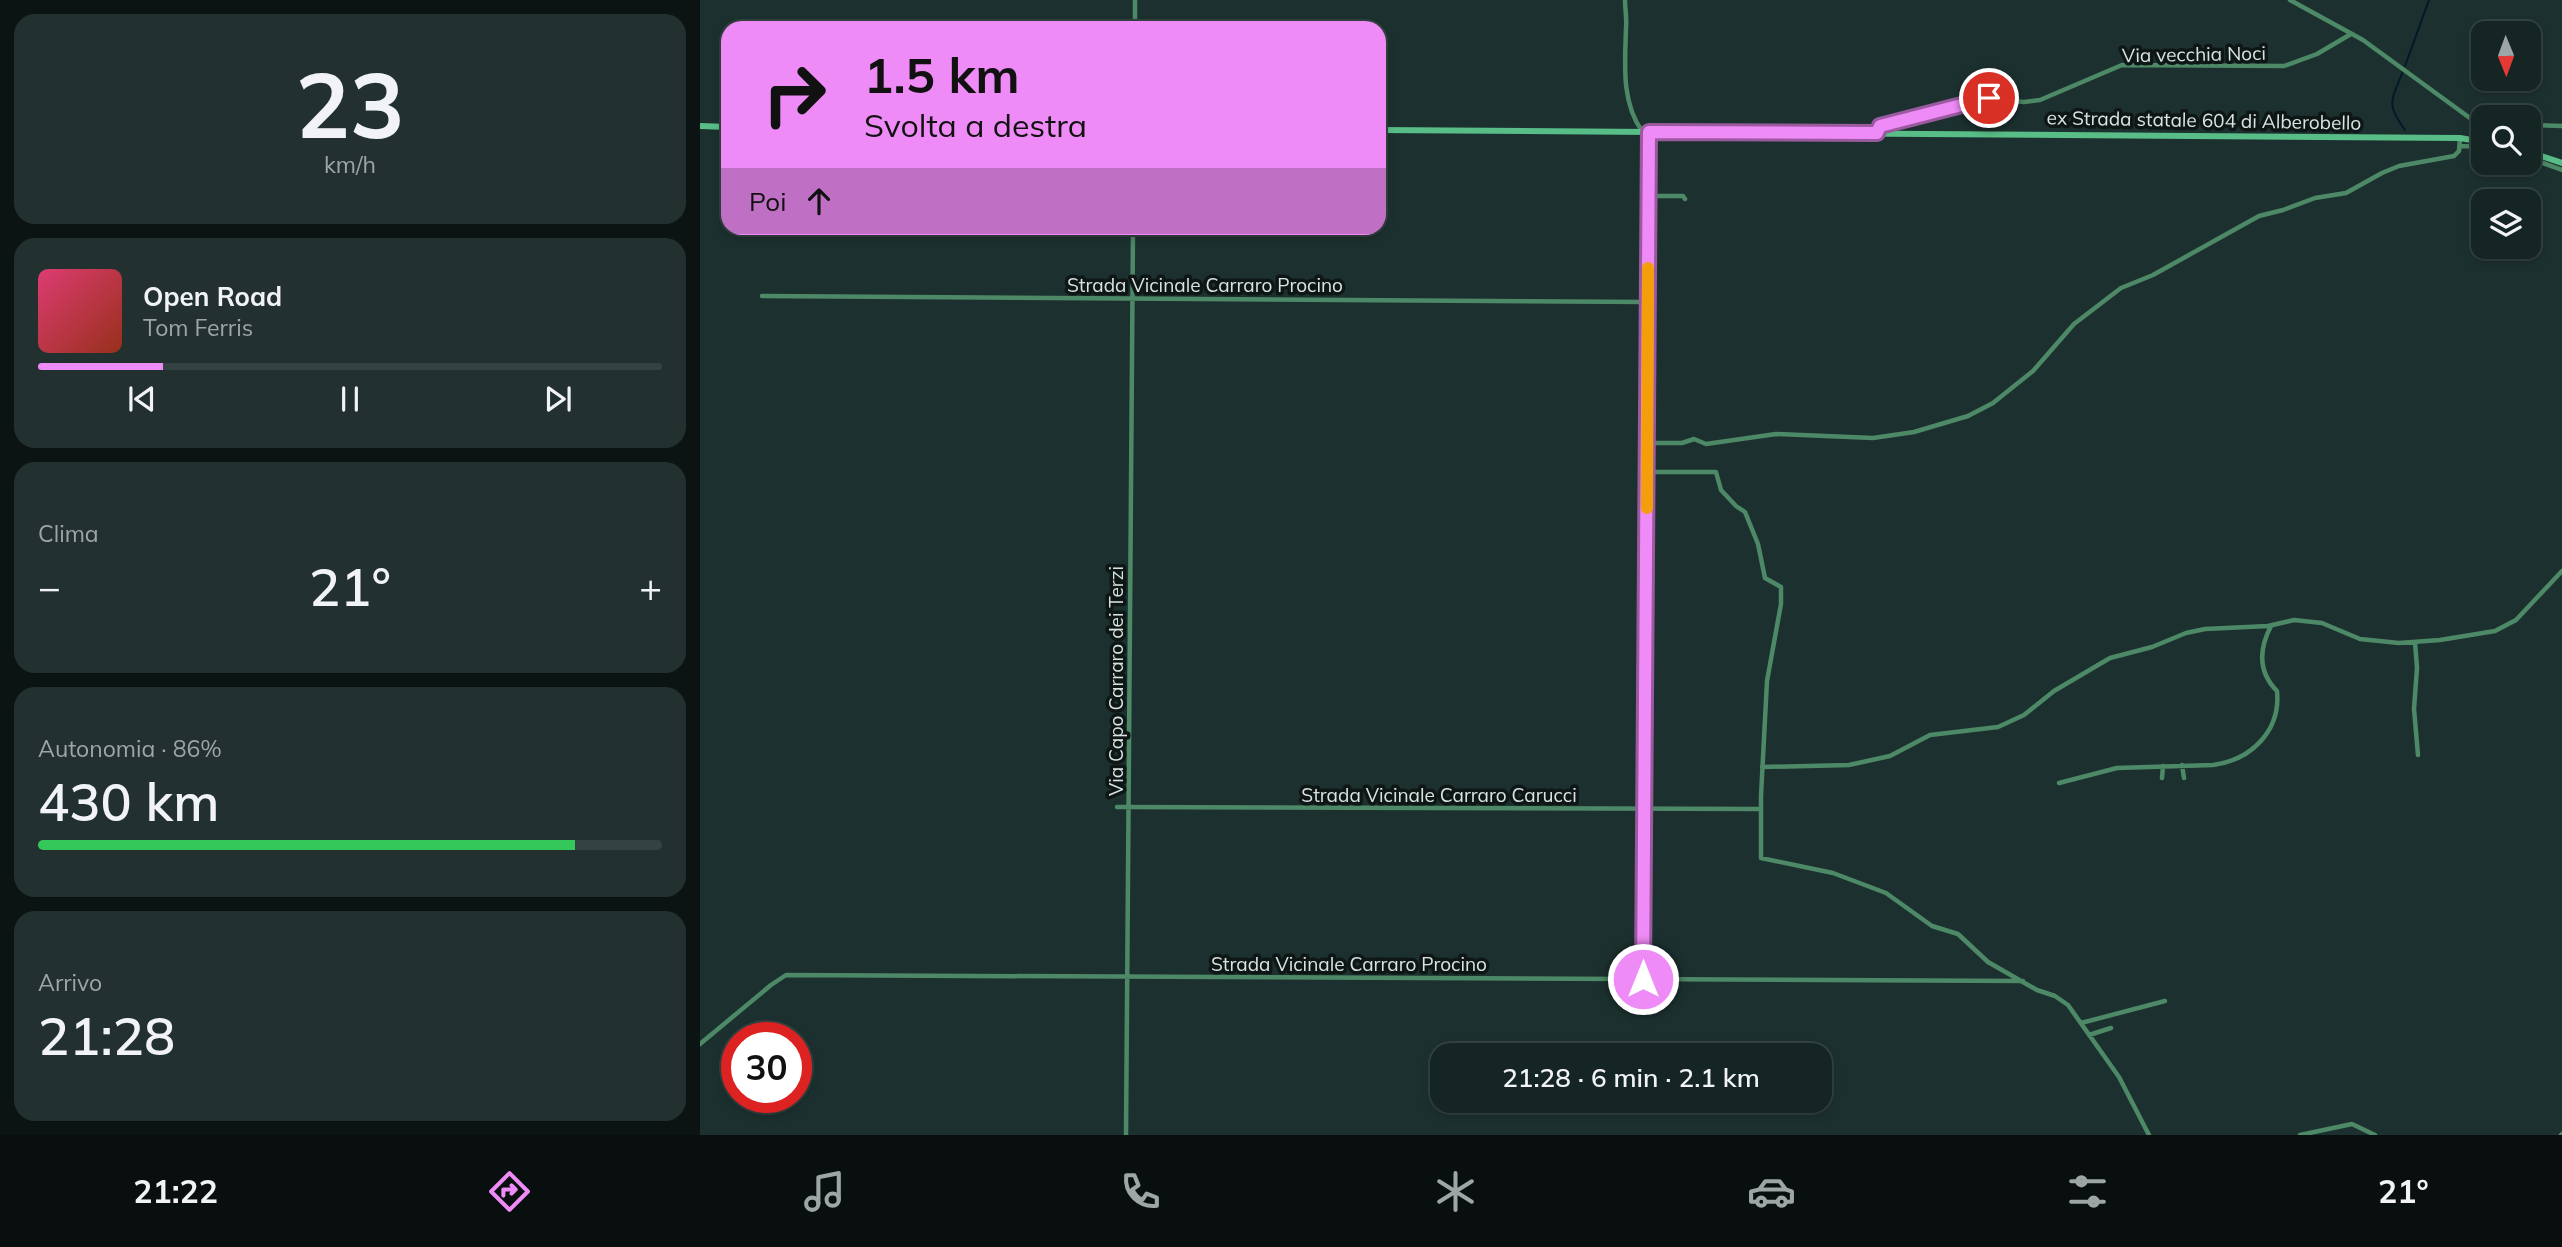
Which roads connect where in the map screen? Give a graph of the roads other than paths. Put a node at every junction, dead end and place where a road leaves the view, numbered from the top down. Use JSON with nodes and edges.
{"nodes":[{"id":1,"x":1135,"y":0,"type":"edge"},
{"id":2,"x":1625,"y":0,"type":"edge"},
{"id":3,"x":2290,"y":0,"type":"edge"},
{"id":4,"x":1135,"y":21,"type":"edge"},
{"id":5,"x":2351,"y":34,"type":"junction"},
{"id":6,"x":2471,"y":119,"type":"edge"},
{"id":7,"x":2541,"y":125,"type":"edge"},
{"id":8,"x":2562,"y":125,"type":"edge"},
{"id":9,"x":700,"y":127,"type":"edge"},
{"id":10,"x":721,"y":127,"type":"edge"},
{"id":11,"x":1386,"y":130,"type":"edge"},
{"id":12,"x":1646,"y":132,"type":"junction"},
{"id":13,"x":1877,"y":133,"type":"junction"},
{"id":14,"x":2460,"y":138,"type":"junction"},
{"id":15,"x":2471,"y":140,"type":"edge"},
{"id":16,"x":2460,"y":146,"type":"junction"},
{"id":17,"x":2471,"y":147,"type":"edge"},
{"id":18,"x":2541,"y":156,"type":"edge"},
{"id":19,"x":2541,"y":162,"type":"edge"},
{"id":20,"x":2562,"y":163,"type":"edge"},
{"id":21,"x":2562,"y":170,"type":"edge"},
{"id":22,"x":1648,"y":195,"type":"junction"},
{"id":23,"x":1685,"y":200,"type":"dead end"},
{"id":24,"x":1133,"y":235,"type":"edge"},
{"id":25,"x":762,"y":296,"type":"dead end"},
{"id":26,"x":1133,"y":299,"type":"junction"},
{"id":27,"x":1648,"y":302,"type":"junction"},
{"id":28,"x":1647,"y":443,"type":"junction"},
{"id":29,"x":1647,"y":472,"type":"junction"},
{"id":30,"x":2562,"y":570,"type":"edge"},
{"id":31,"x":2272,"y":625,"type":"junction"},
{"id":32,"x":2415,"y":642,"type":"junction"},
{"id":33,"x":2418,"y":755,"type":"dead end"},
{"id":34,"x":2182,"y":765,"type":"junction"},
{"id":35,"x":2163,"y":766,"type":"junction"},
{"id":36,"x":1762,"y":767,"type":"junction"},
{"id":37,"x":2162,"y":778,"type":"dead end"},
{"id":38,"x":2184,"y":778,"type":"dead end"},
{"id":39,"x":2059,"y":783,"type":"dead end"},
{"id":40,"x":1117,"y":807,"type":"dead end"},
{"id":41,"x":1129,"y":807,"type":"junction"},
{"id":42,"x":1760,"y":809,"type":"junction"},
{"id":43,"x":1644,"y":810,"type":"junction"},
{"id":44,"x":1128,"y":976,"type":"junction"},
{"id":45,"x":1643,"y":979,"type":"junction"},
{"id":46,"x":2023,"y":981,"type":"junction"},
{"id":47,"x":2165,"y":1001,"type":"dead end"},
{"id":48,"x":2081,"y":1023,"type":"junction"},
{"id":49,"x":2111,"y":1028,"type":"dead end"},
{"id":50,"x":2089,"y":1035,"type":"junction"},
{"id":51,"x":700,"y":1044,"type":"edge"},
{"id":52,"x":1126,"y":1135,"type":"edge"},
{"id":53,"x":2149,"y":1135,"type":"edge"},
{"id":54,"x":2300,"y":1135,"type":"edge"},
{"id":55,"x":2375,"y":1135,"type":"edge"}],
"edges":[{"from":1,"to":4,"type":"street"},
{"from":2,"to":12,"type":"street"},
{"from":3,"to":5,"type":"street"},
{"from":5,"to":6,"type":"street"},
{"from":5,"to":13,"type":"street","name":"Via vecchia Noci"},
{"from":7,"to":8,"type":"street"},
{"from":9,"to":10,"type":"main road"},
{"from":11,"to":12,"type":"main road","name":"ex Strada statale 604 di Alberobello"},
{"from":12,"to":13,"type":"main road","name":"ex Strada statale 604 di Alberobello"},
{"from":12,"to":22,"type":"street"},
{"from":13,"to":14,"type":"main road","name":"ex Strada statale 604 di Alberobello"},
{"from":14,"to":15,"type":"main road","name":"ex Strada statale 604 di Alberobello"},
{"from":14,"to":16,"type":"street"},
{"from":16,"to":17,"type":"street"},
{"from":16,"to":28,"type":"street"},
{"from":18,"to":20,"type":"main road"},
{"from":19,"to":21,"type":"street"},
{"from":22,"to":23,"type":"street"},
{"from":22,"to":27,"type":"street"},
{"from":24,"to":26,"type":"street","name":"Via Capo Carraro dei Terzi"},
{"from":25,"to":26,"type":"street","name":"Strada Vicinale Carraro Procino"},
{"from":26,"to":27,"type":"street","name":"Strada Vicinale Carraro Procino"},
{"from":26,"to":41,"type":"street","name":"Via Capo Carraro dei Terzi"},
{"from":27,"to":28,"type":"street"},
{"from":28,"to":29,"type":"street"},
{"from":29,"to":36,"type":"street"},
{"from":29,"to":43,"type":"street"},
{"from":30,"to":32,"type":"street"},
{"from":31,"to":32,"type":"street"},
{"from":31,"to":34,"type":"street"},
{"from":31,"to":36,"type":"street"},
{"from":32,"to":33,"type":"street"},
{"from":34,"to":35,"type":"street"},
{"from":34,"to":38,"type":"street"},
{"from":35,"to":37,"type":"street"},
{"from":35,"to":39,"type":"street"},
{"from":36,"to":42,"type":"street"},
{"from":40,"to":41,"type":"street","name":"Strada Vicinale Carraro Carucci"},
{"from":41,"to":43,"type":"street","name":"Strada Vicinale Carraro Carucci"},
{"from":41,"to":44,"type":"street","name":"Via Capo Carraro dei Terzi"},
{"from":42,"to":43,"type":"street","name":"Strada Vicinale Carraro Carucci"},
{"from":42,"to":46,"type":"street"},
{"from":43,"to":45,"type":"street"},
{"from":44,"to":45,"type":"street","name":"Strada Vicinale Carraro Procino"},
{"from":44,"to":51,"type":"street","name":"Strada Vicinale Carraro Procino"},
{"from":44,"to":52,"type":"street","name":"Via Capo Carraro dei Terzi"},
{"from":45,"to":46,"type":"street","name":"Strada Vicinale Carraro Procino"},
{"from":46,"to":48,"type":"street"},
{"from":47,"to":48,"type":"street"},
{"from":48,"to":50,"type":"street"},
{"from":49,"to":50,"type":"street"},
{"from":50,"to":53,"type":"street"},
{"from":54,"to":55,"type":"street"}]}
